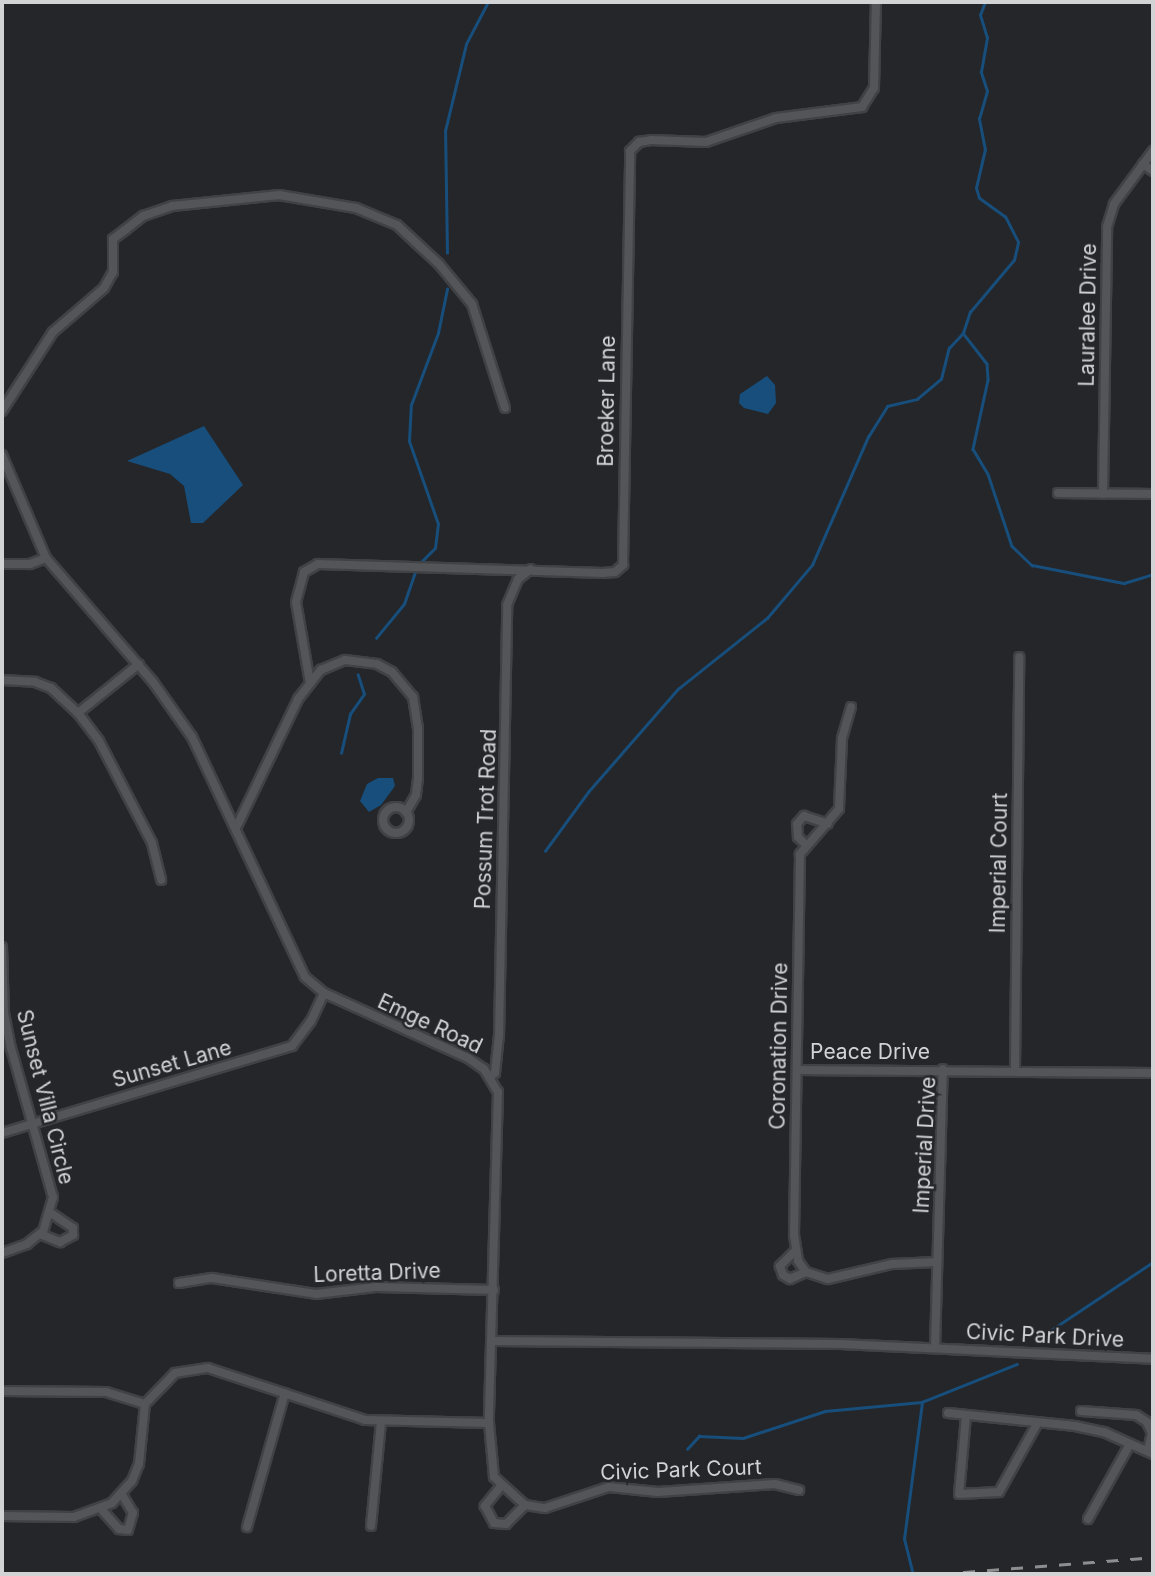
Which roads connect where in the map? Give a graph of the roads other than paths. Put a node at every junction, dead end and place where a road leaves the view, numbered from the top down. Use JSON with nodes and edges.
{"nodes":[{"id":1,"x":876,"y":2,"type":"edge"},
{"id":2,"x":1153,"y":151,"type":"edge"},
{"id":3,"x":1143,"y":164,"type":"junction"},
{"id":4,"x":1153,"y":172,"type":"edge"},
{"id":5,"x":505,"y":408,"type":"dead end"},
{"id":6,"x":2,"y":411,"type":"edge"},
{"id":7,"x":2,"y":455,"type":"edge"},
{"id":8,"x":1058,"y":493,"type":"dead end"},
{"id":9,"x":1103,"y":494,"type":"junction"},
{"id":10,"x":1153,"y":494,"type":"edge"},
{"id":11,"x":46,"y":558,"type":"junction"},
{"id":12,"x":2,"y":564,"type":"edge"},
{"id":13,"x":531,"y":569,"type":"junction"},
{"id":14,"x":1019,"y":657,"type":"dead end"},
{"id":15,"x":139,"y":664,"type":"junction"},
{"id":16,"x":2,"y":680,"type":"edge"},
{"id":17,"x":310,"y":683,"type":"junction"},
{"id":18,"x":851,"y":706,"type":"dead end"},
{"id":19,"x":78,"y":713,"type":"junction"},
{"id":20,"x":405,"y":812,"type":"dead end"},
{"id":21,"x":828,"y":824,"type":"junction"},
{"id":22,"x":237,"y":826,"type":"junction"},
{"id":23,"x":805,"y":844,"type":"junction"},
{"id":24,"x":161,"y":880,"type":"dead end"},
{"id":25,"x":2,"y":947,"type":"edge"},
{"id":26,"x":324,"y":993,"type":"junction"},
{"id":27,"x":943,"y":1069,"type":"junction"},
{"id":28,"x":1015,"y":1069,"type":"junction"},
{"id":29,"x":797,"y":1070,"type":"junction"},
{"id":30,"x":1153,"y":1073,"type":"edge"},
{"id":31,"x":490,"y":1077,"type":"junction"},
{"id":32,"x":35,"y":1123,"type":"junction"},
{"id":33,"x":2,"y":1133,"type":"edge"},
{"id":34,"x":51,"y":1213,"type":"junction"},
{"id":35,"x":40,"y":1234,"type":"junction"},
{"id":36,"x":796,"y":1250,"type":"junction"},
{"id":37,"x":2,"y":1253,"type":"edge"},
{"id":38,"x":937,"y":1262,"type":"junction"},
{"id":39,"x":806,"y":1272,"type":"junction"},
{"id":40,"x":180,"y":1283,"type":"dead end"},
{"id":41,"x":494,"y":1290,"type":"junction"},
{"id":42,"x":493,"y":1341,"type":"junction"},
{"id":43,"x":935,"y":1348,"type":"junction"},
{"id":44,"x":1153,"y":1359,"type":"edge"},
{"id":45,"x":2,"y":1391,"type":"edge"},
{"id":46,"x":285,"y":1393,"type":"junction"},
{"id":47,"x":145,"y":1404,"type":"junction"},
{"id":48,"x":1081,"y":1411,"type":"dead end"},
{"id":49,"x":948,"y":1413,"type":"dead end"},
{"id":50,"x":966,"y":1416,"type":"junction"},
{"id":51,"x":381,"y":1423,"type":"junction"},
{"id":52,"x":489,"y":1423,"type":"junction"},
{"id":53,"x":1037,"y":1424,"type":"junction"},
{"id":54,"x":1130,"y":1444,"type":"junction"},
{"id":55,"x":1152,"y":1452,"type":"edge"},
{"id":56,"x":501,"y":1486,"type":"junction"},
{"id":57,"x":799,"y":1490,"type":"dead end"},
{"id":58,"x":122,"y":1495,"type":"junction"},
{"id":59,"x":525,"y":1505,"type":"junction"},
{"id":60,"x":101,"y":1509,"type":"junction"},
{"id":61,"x":2,"y":1516,"type":"edge"},
{"id":62,"x":1088,"y":1519,"type":"dead end"},
{"id":63,"x":370,"y":1526,"type":"dead end"},
{"id":64,"x":247,"y":1527,"type":"dead end"}],
"edges":[{"from":1,"to":13,"type":"street","name":"Broeker Lane"},
{"from":2,"to":3,"type":"street","name":"Lauralee Drive"},
{"from":3,"to":4,"type":"street"},
{"from":3,"to":9,"type":"street","name":"Lauralee Drive"},
{"from":5,"to":6,"type":"street"},
{"from":7,"to":11,"type":"street","name":"Emge Road"},
{"from":8,"to":9,"type":"street"},
{"from":9,"to":10,"type":"street"},
{"from":11,"to":12,"type":"street"},
{"from":11,"to":15,"type":"street","name":"Emge Road"},
{"from":13,"to":17,"type":"street","name":"Broeker Lane"},
{"from":13,"to":31,"type":"street","name":"Possum Trot Road"},
{"from":14,"to":28,"type":"street","name":"Imperial Court"},
{"from":15,"to":19,"type":"street"},
{"from":15,"to":22,"type":"street","name":"Emge Road"},
{"from":16,"to":19,"type":"street"},
{"from":17,"to":20,"type":"street"},
{"from":17,"to":22,"type":"street"},
{"from":18,"to":21,"type":"street"},
{"from":19,"to":24,"type":"street"},
{"from":21,"to":23,"type":"street"},
{"from":21,"to":23,"type":"street","name":"Coronation Drive"},
{"from":22,"to":26,"type":"street","name":"Emge Road"},
{"from":23,"to":29,"type":"street","name":"Coronation Drive"},
{"from":25,"to":32,"type":"street","name":"Sunset Villa Circle"},
{"from":26,"to":31,"type":"street","name":"Emge Road"},
{"from":26,"to":32,"type":"street","name":"Sunset Lane"},
{"from":27,"to":28,"type":"street","name":"Imperial Drive"},
{"from":27,"to":29,"type":"street","name":"Peace Drive"},
{"from":27,"to":38,"type":"street","name":"Imperial Drive"},
{"from":28,"to":30,"type":"street","name":"Imperial Drive"},
{"from":29,"to":36,"type":"street","name":"Coronation Drive"},
{"from":31,"to":41,"type":"street","name":"Emge Road"},
{"from":32,"to":33,"type":"street","name":"Sunset Lane"},
{"from":32,"to":34,"type":"street","name":"Sunset Villa Circle"},
{"from":34,"to":35,"type":"street","name":"Sunset Villa Circle"},
{"from":34,"to":35,"type":"street","name":"Sunset Villa Circle"},
{"from":35,"to":37,"type":"street"},
{"from":36,"to":39,"type":"street","name":"Coronation Drive"},
{"from":36,"to":39,"type":"street","name":"Coronation Drive"},
{"from":38,"to":39,"type":"street","name":"Coronation Drive"},
{"from":38,"to":43,"type":"street","name":"Imperial Drive"},
{"from":40,"to":41,"type":"street","name":"Loretta Drive"},
{"from":41,"to":42,"type":"street","name":"Emge Road"},
{"from":42,"to":43,"type":"street"},
{"from":42,"to":52,"type":"street"},
{"from":43,"to":44,"type":"street","name":"Civic Park Drive"},
{"from":45,"to":47,"type":"street"},
{"from":46,"to":47,"type":"street"},
{"from":46,"to":51,"type":"street"},
{"from":46,"to":64,"type":"street"},
{"from":47,"to":58,"type":"street"},
{"from":48,"to":55,"type":"street"},
{"from":49,"to":50,"type":"street"},
{"from":50,"to":53,"type":"street"},
{"from":50,"to":53,"type":"street"},
{"from":51,"to":52,"type":"street"},
{"from":51,"to":63,"type":"street"},
{"from":52,"to":56,"type":"street"},
{"from":53,"to":54,"type":"street"},
{"from":54,"to":55,"type":"street"},
{"from":54,"to":62,"type":"street"},
{"from":56,"to":59,"type":"street"},
{"from":56,"to":59,"type":"street"},
{"from":57,"to":59,"type":"street","name":"Civic Park Court"},
{"from":58,"to":60,"type":"street"},
{"from":58,"to":60,"type":"street"},
{"from":60,"to":61,"type":"street"}]}
